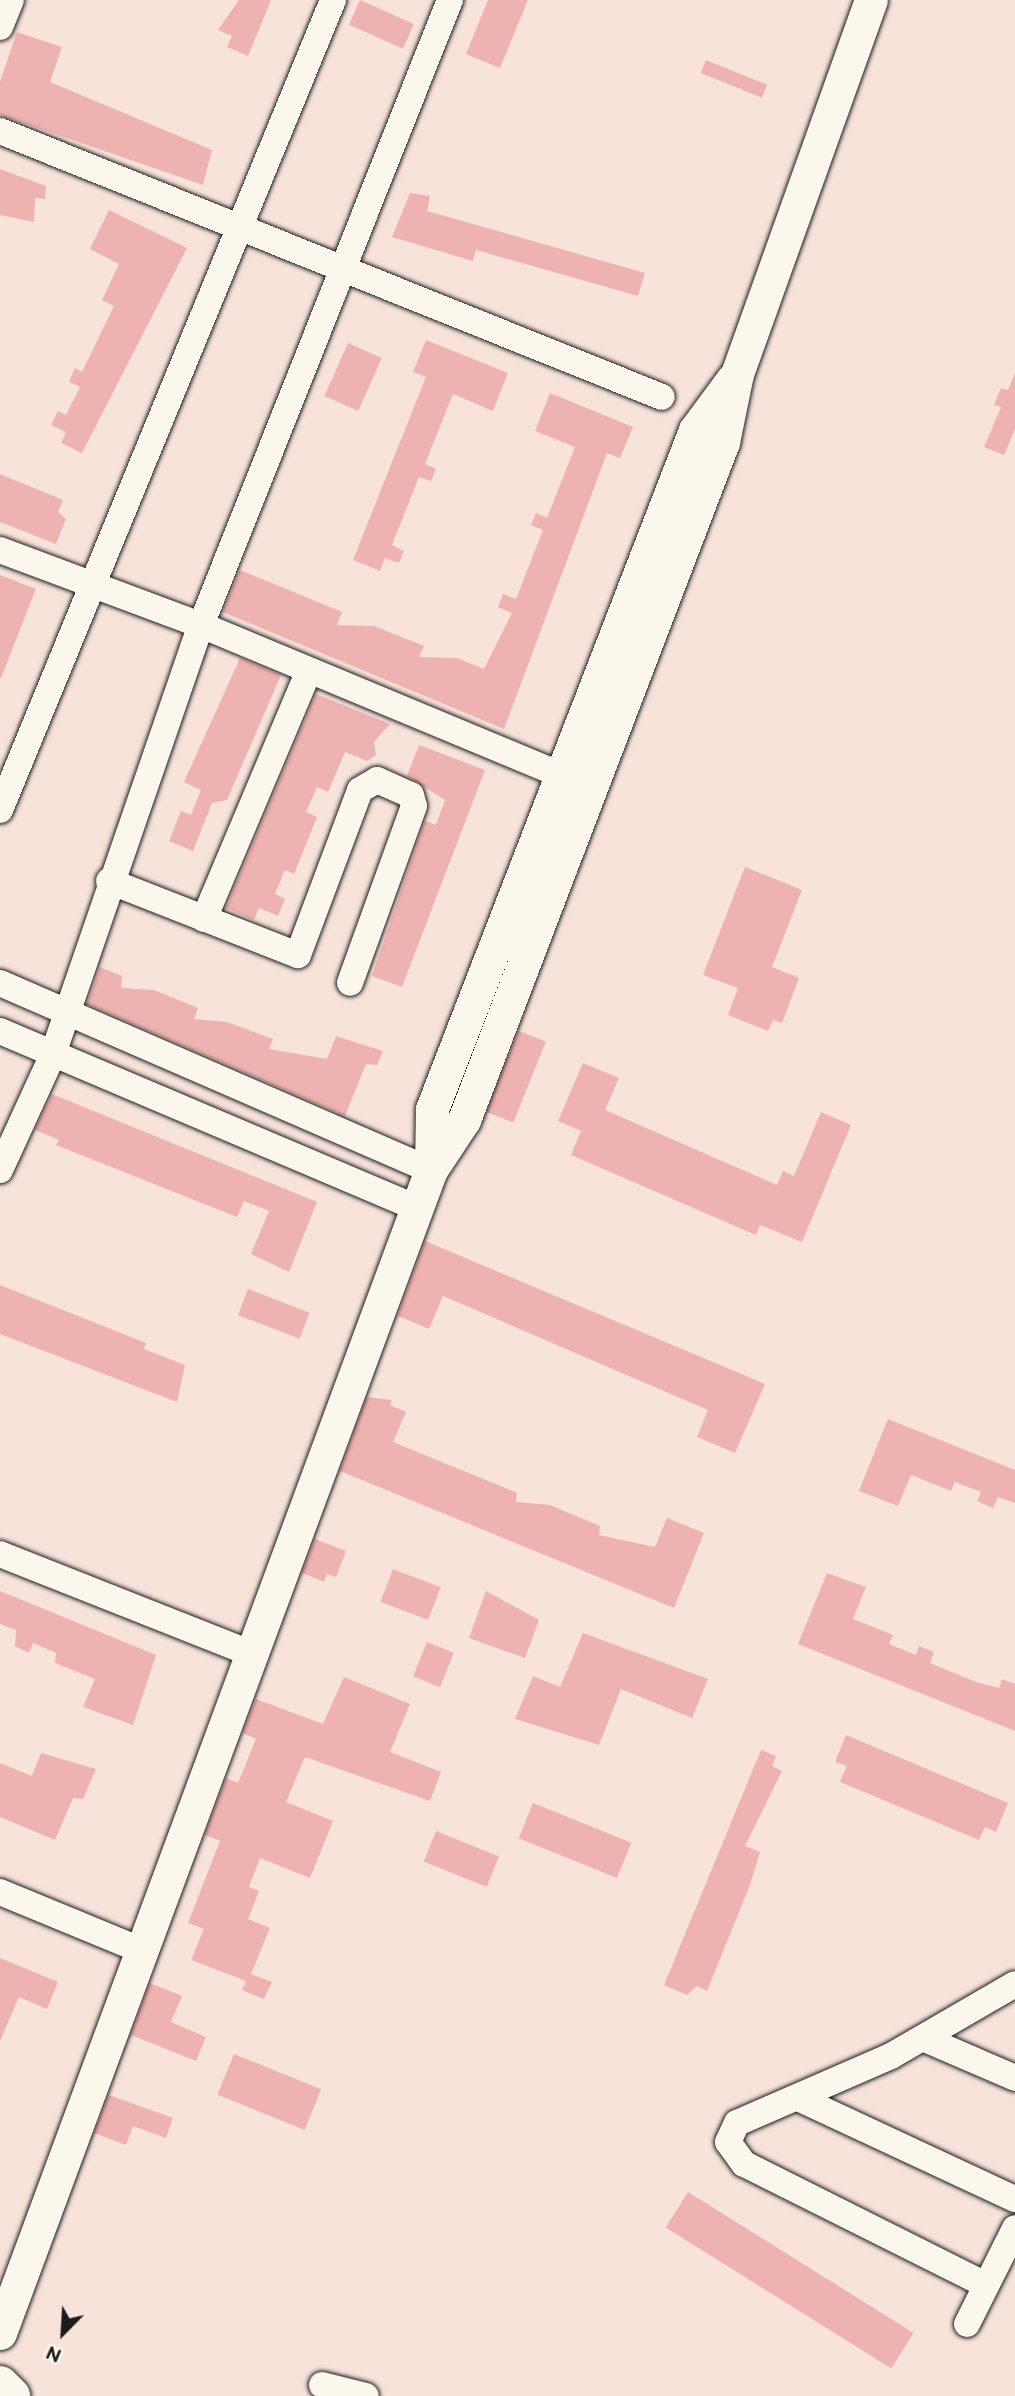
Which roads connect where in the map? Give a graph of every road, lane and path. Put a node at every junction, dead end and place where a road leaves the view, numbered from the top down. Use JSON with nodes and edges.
{"nodes":[{"id":1,"x":11,"y":0,"type":"edge"},
{"id":2,"x":333,"y":0,"type":"edge"},
{"id":3,"x":450,"y":0,"type":"edge"},
{"id":4,"x":871,"y":0,"type":"edge"},
{"id":5,"x":0,"y":27,"type":"edge"},
{"id":6,"x":0,"y":131,"type":"edge"},
{"id":7,"x":241,"y":229,"type":"junction"},
{"id":8,"x":341,"y":270,"type":"junction"},
{"id":9,"x":737,"y":374,"type":"junction"},
{"id":10,"x":662,"y":397,"type":"dead end"},
{"id":11,"x":0,"y":550,"type":"edge"},
{"id":12,"x":92,"y":587,"type":"junction"},
{"id":13,"x":201,"y":625,"type":"junction"},
{"id":14,"x":309,"y":670,"type":"junction"},
{"id":15,"x":561,"y":775,"type":"junction"},
{"id":16,"x":594,"y":787,"type":"junction"},
{"id":17,"x":0,"y":810,"type":"edge"},
{"id":18,"x":109,"y":881,"type":"junction"},
{"id":19,"x":204,"y":919,"type":"junction"},
{"id":20,"x":0,"y":983,"type":"edge"},
{"id":21,"x":350,"y":983,"type":"dead end"},
{"id":22,"x":63,"y":1010,"type":"junction"},
{"id":23,"x":0,"y":1031,"type":"edge"},
{"id":24,"x":52,"y":1054,"type":"junction"},
{"id":25,"x":0,"y":1170,"type":"edge"},
{"id":26,"x":431,"y":1170,"type":"junction"},
{"id":27,"x":417,"y":1208,"type":"junction"},
{"id":28,"x":0,"y":1554,"type":"edge"},
{"id":29,"x":248,"y":1652,"type":"junction"},
{"id":30,"x":0,"y":1892,"type":"edge"},
{"id":31,"x":141,"y":1950,"type":"junction"},
{"id":32,"x":1015,"y":1984,"type":"edge"},
{"id":33,"x":925,"y":2039,"type":"junction"},
{"id":34,"x":1015,"y":2078,"type":"edge"},
{"id":35,"x":799,"y":2098,"type":"junction"},
{"id":36,"x":1015,"y":2199,"type":"edge"},
{"id":37,"x":1015,"y":2228,"type":"edge"},
{"id":38,"x":986,"y":2285,"type":"junction"},
{"id":39,"x":967,"y":2324,"type":"dead end"},
{"id":40,"x":0,"y":2333,"type":"edge"},
{"id":41,"x":322,"y":2385,"type":"dead end"},
{"id":42,"x":366,"y":2396,"type":"edge"}],
"edges":[{"from":1,"to":5,"type":"street"},
{"from":2,"to":7,"type":"street"},
{"from":3,"to":8,"type":"street"},
{"from":4,"to":9,"type":"main road"},
{"from":6,"to":7,"type":"street"},
{"from":7,"to":8,"type":"street"},
{"from":7,"to":12,"type":"street"},
{"from":8,"to":10,"type":"street"},
{"from":8,"to":13,"type":"street"},
{"from":9,"to":15,"type":"main road"},
{"from":9,"to":16,"type":"main road"},
{"from":11,"to":12,"type":"street"},
{"from":12,"to":13,"type":"street"},
{"from":12,"to":17,"type":"street"},
{"from":13,"to":14,"type":"street"},
{"from":13,"to":18,"type":"street"},
{"from":14,"to":15,"type":"street"},
{"from":14,"to":19,"type":"street"},
{"from":15,"to":16,"type":"street"},
{"from":15,"to":26,"type":"main road"},
{"from":16,"to":26,"type":"main road"},
{"from":18,"to":19,"type":"street"},
{"from":18,"to":22,"type":"street"},
{"from":19,"to":21,"type":"street"},
{"from":20,"to":22,"type":"street"},
{"from":22,"to":24,"type":"street"},
{"from":22,"to":26,"type":"street"},
{"from":23,"to":24,"type":"street"},
{"from":24,"to":25,"type":"street"},
{"from":24,"to":27,"type":"street"},
{"from":26,"to":27,"type":"main road"},
{"from":27,"to":29,"type":"main road"},
{"from":28,"to":29,"type":"street"},
{"from":29,"to":31,"type":"main road"},
{"from":30,"to":31,"type":"street"},
{"from":31,"to":40,"type":"main road"},
{"from":32,"to":33,"type":"street"},
{"from":33,"to":34,"type":"street"},
{"from":33,"to":35,"type":"street"},
{"from":35,"to":36,"type":"street"},
{"from":35,"to":38,"type":"street"},
{"from":37,"to":38,"type":"street"},
{"from":38,"to":39,"type":"street"},
{"from":41,"to":42,"type":"street"}]}
